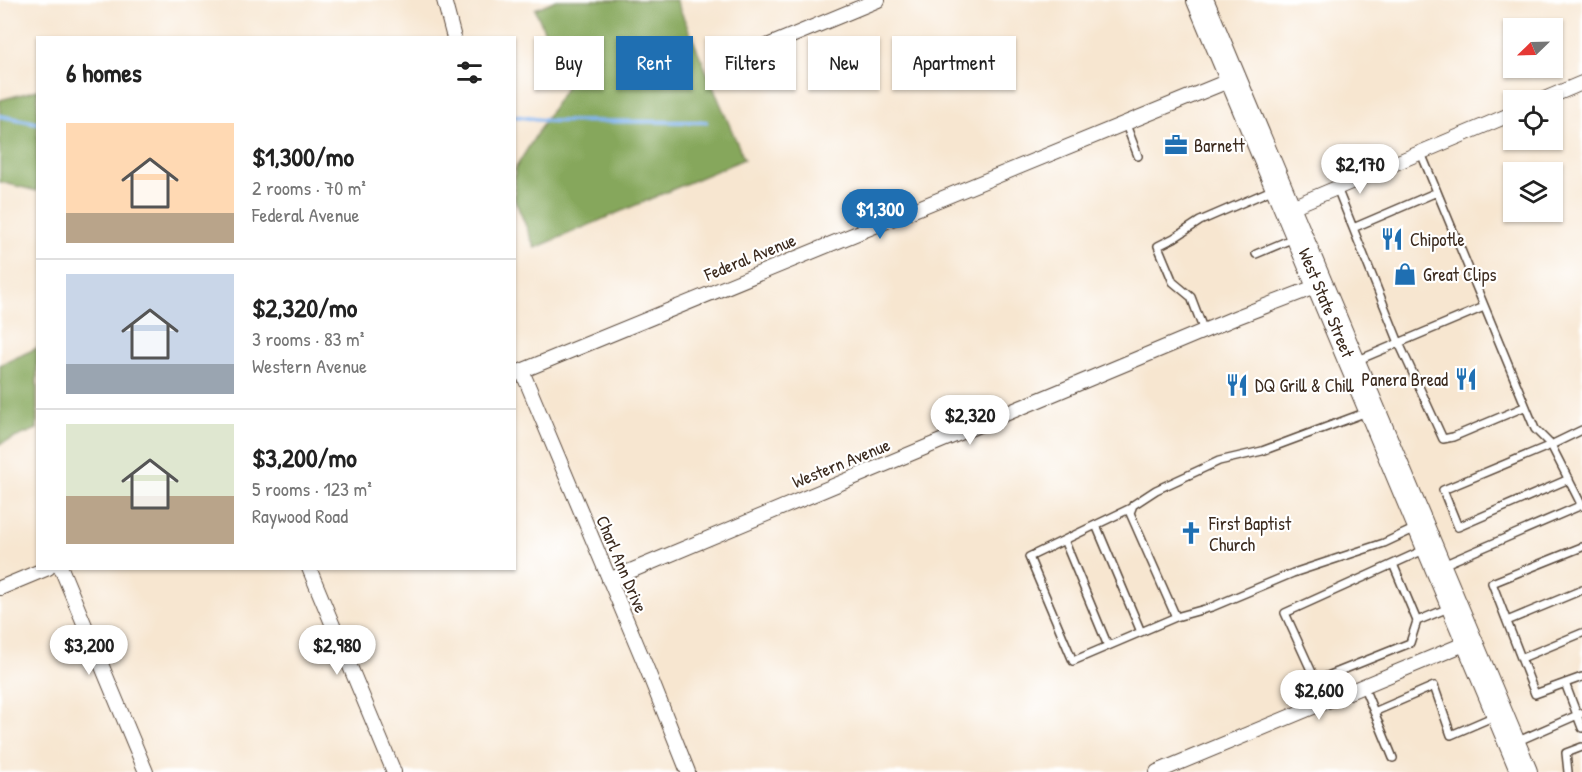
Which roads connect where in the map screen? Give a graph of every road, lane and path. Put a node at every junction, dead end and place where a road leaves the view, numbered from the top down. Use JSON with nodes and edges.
{"nodes":[{"id":1,"x":444,"y":0,"type":"edge"},
{"id":2,"x":878,"y":0,"type":"edge"},
{"id":3,"x":1205,"y":1,"type":"edge"},
{"id":4,"x":453,"y":36,"type":"edge"},
{"id":5,"x":791,"y":36,"type":"edge"},
{"id":6,"x":1233,"y":79,"type":"junction"},
{"id":7,"x":1582,"y":83,"type":"edge"},
{"id":8,"x":1563,"y":91,"type":"edge"},
{"id":9,"x":1503,"y":118,"type":"edge"},
{"id":10,"x":1125,"y":122,"type":"junction"},
{"id":11,"x":1421,"y":153,"type":"junction"},
{"id":12,"x":1138,"y":156,"type":"dead end"},
{"id":13,"x":1337,"y":188,"type":"junction"},
{"id":14,"x":1437,"y":192,"type":"junction"},
{"id":15,"x":1283,"y":198,"type":"junction"},
{"id":16,"x":1353,"y":228,"type":"junction"},
{"id":17,"x":1299,"y":236,"type":"junction"},
{"id":18,"x":1256,"y":254,"type":"dead end"},
{"id":19,"x":1320,"y":285,"type":"junction"},
{"id":20,"x":1484,"y":307,"type":"junction"},
{"id":21,"x":1204,"y":331,"type":"junction"},
{"id":22,"x":1399,"y":343,"type":"junction"},
{"id":23,"x":1352,"y":363,"type":"junction"},
{"id":24,"x":518,"y":373,"type":"edge"},
{"id":25,"x":1524,"y":407,"type":"junction"},
{"id":26,"x":1372,"y":410,"type":"junction"},
{"id":27,"x":1582,"y":430,"type":"edge"},
{"id":28,"x":1551,"y":445,"type":"junction"},
{"id":29,"x":1569,"y":479,"type":"junction"},
{"id":30,"x":1582,"y":506,"type":"edge"},
{"id":31,"x":1131,"y":511,"type":"junction"},
{"id":32,"x":1096,"y":525,"type":"junction"},
{"id":33,"x":1064,"y":540,"type":"junction"},
{"id":34,"x":1431,"y":546,"type":"junction"},
{"id":35,"x":1582,"y":546,"type":"edge"},
{"id":36,"x":1393,"y":564,"type":"junction"},
{"id":37,"x":43,"y":570,"type":"edge"},
{"id":38,"x":62,"y":570,"type":"edge"},
{"id":39,"x":310,"y":570,"type":"edge"},
{"id":40,"x":609,"y":580,"type":"junction"},
{"id":41,"x":0,"y":588,"type":"edge"},
{"id":42,"x":1582,"y":590,"type":"edge"},
{"id":43,"x":1454,"y":605,"type":"junction"},
{"id":44,"x":1176,"y":617,"type":"junction"},
{"id":45,"x":1417,"y":621,"type":"junction"},
{"id":46,"x":1507,"y":621,"type":"junction"},
{"id":47,"x":1141,"y":632,"type":"junction"},
{"id":48,"x":1582,"y":633,"type":"edge"},
{"id":49,"x":1469,"y":642,"type":"junction"},
{"id":50,"x":1108,"y":646,"type":"junction"},
{"id":51,"x":1522,"y":658,"type":"junction"},
{"id":52,"x":1582,"y":677,"type":"edge"},
{"id":53,"x":1316,"y":681,"type":"junction"},
{"id":54,"x":1565,"y":683,"type":"junction"},
{"id":55,"x":1363,"y":685,"type":"junction"},
{"id":56,"x":1325,"y":702,"type":"junction"},
{"id":57,"x":1374,"y":712,"type":"junction"},
{"id":58,"x":1500,"y":714,"type":"junction"},
{"id":59,"x":1579,"y":714,"type":"edge"},
{"id":60,"x":1582,"y":728,"type":"edge"},
{"id":61,"x":1512,"y":744,"type":"junction"},
{"id":62,"x":1582,"y":747,"type":"edge"},
{"id":63,"x":1393,"y":758,"type":"dead end"},
{"id":64,"x":146,"y":772,"type":"edge"},
{"id":65,"x":394,"y":772,"type":"edge"},
{"id":66,"x":688,"y":772,"type":"edge"},
{"id":67,"x":1157,"y":772,"type":"edge"},
{"id":68,"x":1524,"y":772,"type":"edge"},
{"id":69,"x":1568,"y":772,"type":"edge"}],
"edges":[{"from":1,"to":4,"type":"street"},
{"from":2,"to":5,"type":"street"},
{"from":3,"to":6,"type":"highway","name":"West State Street"},
{"from":6,"to":10,"type":"street","name":"Federal Avenue"},
{"from":6,"to":15,"type":"highway","name":"West State Street"},
{"from":7,"to":8,"type":"street"},
{"from":9,"to":11,"type":"street"},
{"from":10,"to":12,"type":"lane"},
{"from":10,"to":24,"type":"street","name":"Federal Avenue"},
{"from":11,"to":13,"type":"street"},
{"from":11,"to":14,"type":"lane"},
{"from":13,"to":15,"type":"street"},
{"from":13,"to":16,"type":"lane"},
{"from":14,"to":16,"type":"lane"},
{"from":14,"to":20,"type":"lane"},
{"from":15,"to":17,"type":"highway","name":"West State Street"},
{"from":15,"to":21,"type":"lane"},
{"from":16,"to":22,"type":"lane"},
{"from":17,"to":18,"type":"lane"},
{"from":17,"to":19,"type":"highway","name":"West State Street"},
{"from":19,"to":21,"type":"street","name":"Western Avenue"},
{"from":19,"to":23,"type":"highway","name":"West State Street"},
{"from":20,"to":22,"type":"lane"},
{"from":20,"to":25,"type":"lane"},
{"from":21,"to":40,"type":"street","name":"Western Avenue"},
{"from":22,"to":23,"type":"lane"},
{"from":22,"to":25,"type":"lane"},
{"from":23,"to":26,"type":"highway","name":"West State Street"},
{"from":24,"to":40,"type":"street","name":"Charl Ann Drive"},
{"from":25,"to":28,"type":"lane"},
{"from":26,"to":31,"type":"lane"},
{"from":26,"to":34,"type":"highway","name":"West State Street"},
{"from":27,"to":28,"type":"lane"},
{"from":28,"to":29,"type":"lane"},
{"from":28,"to":29,"type":"lane"},
{"from":29,"to":30,"type":"lane"},
{"from":30,"to":34,"type":"lane"},
{"from":31,"to":32,"type":"lane"},
{"from":31,"to":44,"type":"lane"},
{"from":32,"to":33,"type":"lane"},
{"from":32,"to":47,"type":"lane"},
{"from":33,"to":50,"type":"lane"},
{"from":33,"to":50,"type":"lane"},
{"from":34,"to":36,"type":"lane"},
{"from":34,"to":43,"type":"highway","name":"West State Street"},
{"from":34,"to":44,"type":"lane"},
{"from":35,"to":46,"type":"lane"},
{"from":36,"to":45,"type":"lane"},
{"from":36,"to":53,"type":"lane"},
{"from":37,"to":41,"type":"street"},
{"from":38,"to":64,"type":"street"},
{"from":39,"to":65,"type":"street"},
{"from":40,"to":66,"type":"street","name":"Charl Ann Drive"},
{"from":42,"to":46,"type":"lane"},
{"from":43,"to":45,"type":"lane"},
{"from":43,"to":49,"type":"highway","name":"West State Street"},
{"from":44,"to":47,"type":"lane"},
{"from":45,"to":53,"type":"lane"},
{"from":46,"to":51,"type":"lane"},
{"from":47,"to":50,"type":"lane"},
{"from":48,"to":51,"type":"lane"},
{"from":49,"to":55,"type":"street"},
{"from":49,"to":58,"type":"highway","name":"West State Street"},
{"from":51,"to":54,"type":"lane"},
{"from":52,"to":54,"type":"lane"},
{"from":53,"to":56,"type":"lane"},
{"from":54,"to":59,"type":"lane"},
{"from":55,"to":56,"type":"street"},
{"from":55,"to":57,"type":"lane"},
{"from":56,"to":67,"type":"street"},
{"from":57,"to":58,"type":"lane"},
{"from":57,"to":63,"type":"lane"},
{"from":58,"to":61,"type":"highway","name":"West State Street"},
{"from":59,"to":60,"type":"lane"},
{"from":59,"to":61,"type":"lane"},
{"from":61,"to":68,"type":"highway","name":"West State Street"},
{"from":62,"to":69,"type":"lane"}]}
